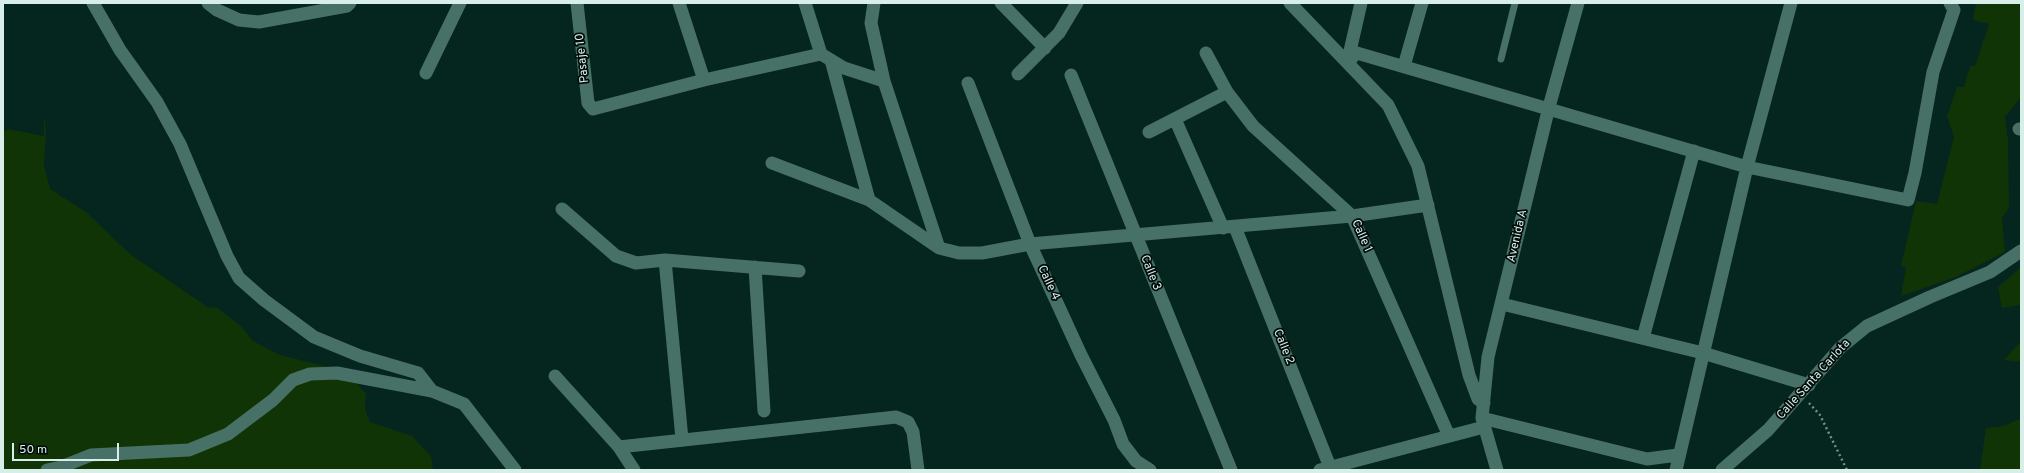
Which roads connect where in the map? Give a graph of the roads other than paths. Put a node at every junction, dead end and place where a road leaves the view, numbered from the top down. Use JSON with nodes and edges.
{"nodes":[{"id":1,"x":93,"y":3,"type":"edge"},
{"id":2,"x":208,"y":3,"type":"edge"},
{"id":3,"x":350,"y":3,"type":"edge"},
{"id":4,"x":460,"y":3,"type":"edge"},
{"id":5,"x":577,"y":3,"type":"edge"},
{"id":6,"x":679,"y":3,"type":"edge"},
{"id":7,"x":805,"y":3,"type":"edge"},
{"id":8,"x":874,"y":3,"type":"edge"},
{"id":9,"x":1001,"y":3,"type":"edge"},
{"id":10,"x":1078,"y":3,"type":"edge"},
{"id":11,"x":1290,"y":3,"type":"edge"},
{"id":12,"x":1361,"y":3,"type":"edge"},
{"id":13,"x":1422,"y":3,"type":"edge"},
{"id":14,"x":1515,"y":3,"type":"edge"},
{"id":15,"x":1578,"y":3,"type":"edge"},
{"id":16,"x":1791,"y":3,"type":"edge"},
{"id":17,"x":1950,"y":3,"type":"edge"},
{"id":18,"x":1045,"y":48,"type":"junction"},
{"id":19,"x":1350,"y":51,"type":"junction"},
{"id":20,"x":1206,"y":53,"type":"dead end"},
{"id":21,"x":826,"y":57,"type":"junction"},
{"id":22,"x":1501,"y":59,"type":"dead end"},
{"id":23,"x":1404,"y":66,"type":"junction"},
{"id":24,"x":426,"y":73,"type":"dead end"},
{"id":25,"x":1018,"y":74,"type":"dead end"},
{"id":26,"x":1071,"y":75,"type":"dead end"},
{"id":27,"x":1364,"y":79,"type":"junction"},
{"id":28,"x":704,"y":80,"type":"junction"},
{"id":29,"x":884,"y":81,"type":"junction"},
{"id":30,"x":968,"y":83,"type":"dead end"},
{"id":31,"x":1227,"y":92,"type":"junction"},
{"id":32,"x":1549,"y":107,"type":"junction"},
{"id":33,"x":1175,"y":119,"type":"junction"},
{"id":34,"x":1150,"y":132,"type":"dead end"},
{"id":35,"x":1694,"y":151,"type":"junction"},
{"id":36,"x":772,"y":163,"type":"dead end"},
{"id":37,"x":1747,"y":167,"type":"junction"},
{"id":38,"x":869,"y":200,"type":"junction"},
{"id":39,"x":1428,"y":205,"type":"junction"},
{"id":40,"x":562,"y":209,"type":"dead end"},
{"id":41,"x":1352,"y":216,"type":"junction"},
{"id":42,"x":1229,"y":227,"type":"junction"},
{"id":43,"x":1134,"y":235,"type":"junction"},
{"id":44,"x":1030,"y":244,"type":"junction"},
{"id":45,"x":938,"y":248,"type":"junction"},
{"id":46,"x":2021,"y":251,"type":"edge"},
{"id":47,"x":665,"y":260,"type":"junction"},
{"id":48,"x":755,"y":267,"type":"junction"},
{"id":49,"x":799,"y":270,"type":"dead end"},
{"id":50,"x":1502,"y":304,"type":"junction"},
{"id":51,"x":1643,"y":338,"type":"junction"},
{"id":52,"x":1703,"y":353,"type":"junction"},
{"id":53,"x":555,"y":376,"type":"dead end"},
{"id":54,"x":1805,"y":389,"type":"junction"},
{"id":55,"x":432,"y":391,"type":"junction"},
{"id":56,"x":1484,"y":403,"type":"junction"},
{"id":57,"x":764,"y":411,"type":"dead end"},
{"id":58,"x":1483,"y":423,"type":"junction"},
{"id":59,"x":1449,"y":436,"type":"junction"},
{"id":60,"x":682,"y":439,"type":"junction"},
{"id":61,"x":619,"y":447,"type":"junction"},
{"id":62,"x":1678,"y":456,"type":"junction"},
{"id":63,"x":1325,"y":468,"type":"edge"},
{"id":64,"x":47,"y":470,"type":"edge"},
{"id":65,"x":515,"y":470,"type":"edge"},
{"id":66,"x":634,"y":470,"type":"edge"},
{"id":67,"x":918,"y":470,"type":"edge"},
{"id":68,"x":1150,"y":470,"type":"edge"},
{"id":69,"x":1231,"y":470,"type":"edge"},
{"id":70,"x":1497,"y":470,"type":"edge"},
{"id":71,"x":1676,"y":470,"type":"edge"},
{"id":72,"x":1722,"y":470,"type":"edge"}],
"edges":[{"from":1,"to":55,"type":"street"},
{"from":2,"to":3,"type":"street"},
{"from":4,"to":24,"type":"street"},
{"from":5,"to":28,"type":"street","name":"Pasaje 10"},
{"from":6,"to":28,"type":"street"},
{"from":7,"to":21,"type":"street"},
{"from":8,"to":29,"type":"street"},
{"from":9,"to":18,"type":"street"},
{"from":10,"to":18,"type":"street"},
{"from":11,"to":27,"type":"street"},
{"from":12,"to":19,"type":"street"},
{"from":13,"to":23,"type":"street"},
{"from":14,"to":22,"type":"lane"},
{"from":15,"to":32,"type":"street","name":"Avenida A"},
{"from":16,"to":37,"type":"street"},
{"from":17,"to":37,"type":"street"},
{"from":18,"to":25,"type":"street"},
{"from":19,"to":23,"type":"street"},
{"from":19,"to":27,"type":"street"},
{"from":20,"to":31,"type":"street","name":"Calle 1"},
{"from":21,"to":28,"type":"street"},
{"from":21,"to":29,"type":"street"},
{"from":21,"to":38,"type":"street"},
{"from":23,"to":32,"type":"street"},
{"from":26,"to":43,"type":"street","name":"Calle 3"},
{"from":27,"to":39,"type":"street"},
{"from":29,"to":45,"type":"street"},
{"from":30,"to":44,"type":"street","name":"Calle 4"},
{"from":31,"to":33,"type":"street"},
{"from":31,"to":41,"type":"street","name":"Calle 1"},
{"from":32,"to":35,"type":"street"},
{"from":32,"to":50,"type":"street","name":"Avenida A"},
{"from":33,"to":34,"type":"street"},
{"from":33,"to":42,"type":"street","name":"Calle 2"},
{"from":35,"to":37,"type":"street"},
{"from":35,"to":51,"type":"street"},
{"from":36,"to":38,"type":"street"},
{"from":37,"to":52,"type":"street"},
{"from":38,"to":45,"type":"street"},
{"from":39,"to":41,"type":"street"},
{"from":39,"to":56,"type":"street"},
{"from":40,"to":47,"type":"street"},
{"from":41,"to":42,"type":"street"},
{"from":41,"to":59,"type":"street","name":"Calle 1"},
{"from":42,"to":43,"type":"street"},
{"from":42,"to":63,"type":"street","name":"Calle 2"},
{"from":43,"to":44,"type":"street"},
{"from":43,"to":69,"type":"street","name":"Calle 3"},
{"from":44,"to":45,"type":"street"},
{"from":44,"to":68,"type":"street","name":"Calle 4"},
{"from":46,"to":54,"type":"street","name":"Calle Santa Carlota"},
{"from":47,"to":48,"type":"street"},
{"from":47,"to":60,"type":"street"},
{"from":48,"to":49,"type":"street"},
{"from":48,"to":57,"type":"street"},
{"from":50,"to":51,"type":"street"},
{"from":50,"to":56,"type":"street","name":"Avenida A"},
{"from":51,"to":52,"type":"street"},
{"from":52,"to":54,"type":"street"},
{"from":52,"to":62,"type":"street"},
{"from":53,"to":61,"type":"street"},
{"from":54,"to":72,"type":"street","name":"Calle Santa Carlota"},
{"from":55,"to":64,"type":"street"},
{"from":55,"to":65,"type":"street"},
{"from":56,"to":58,"type":"street","name":"Avenida A"},
{"from":58,"to":59,"type":"street"},
{"from":58,"to":62,"type":"street"},
{"from":58,"to":70,"type":"street","name":"Avenida A"},
{"from":59,"to":63,"type":"street"},
{"from":60,"to":61,"type":"street"},
{"from":60,"to":67,"type":"street"},
{"from":61,"to":66,"type":"street"},
{"from":62,"to":71,"type":"street"}]}
